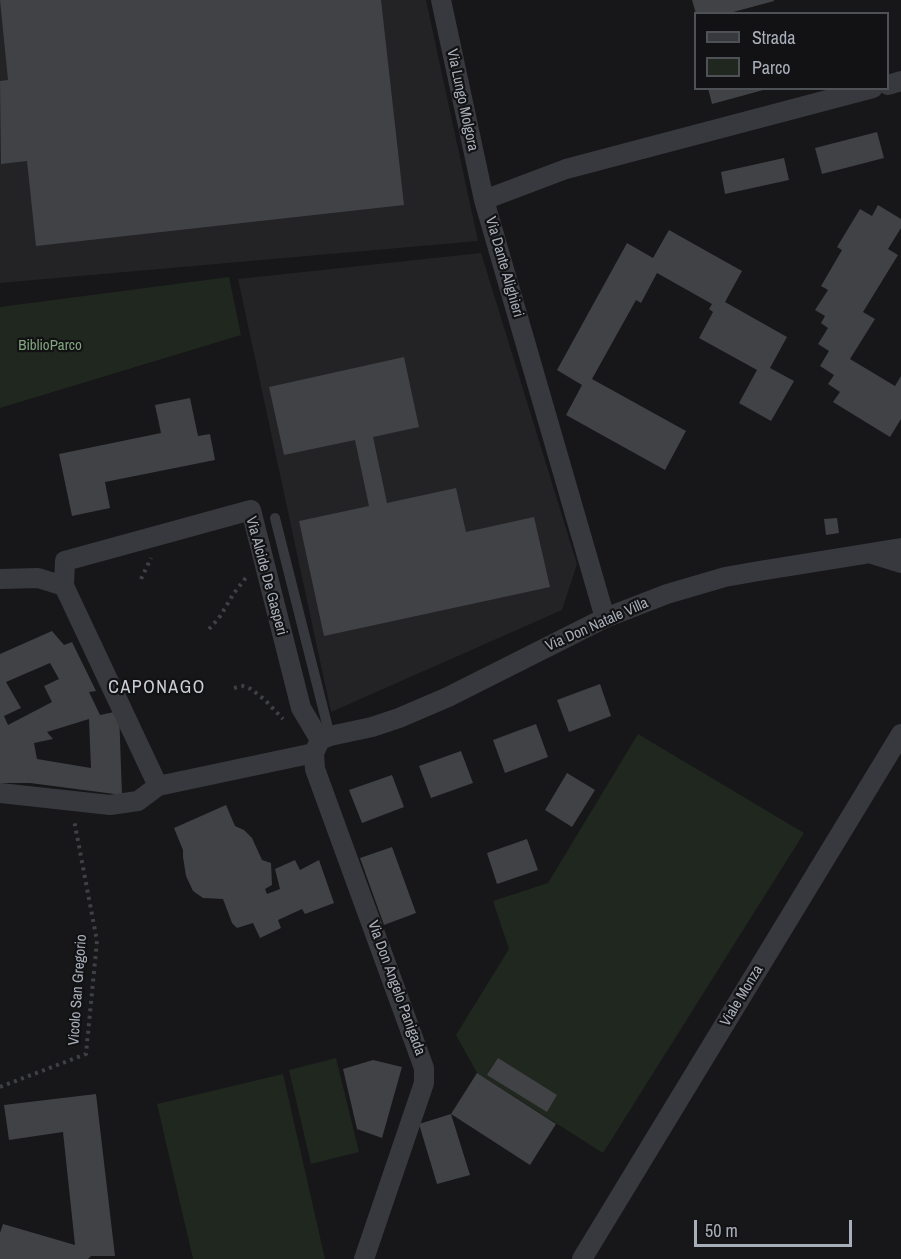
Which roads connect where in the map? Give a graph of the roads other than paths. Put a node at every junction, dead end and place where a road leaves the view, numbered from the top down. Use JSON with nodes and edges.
{"nodes":[{"id":1,"x":441,"y":0,"type":"edge"},
{"id":2,"x":865,"y":90,"type":"edge"},
{"id":3,"x":484,"y":200,"type":"junction"},
{"id":4,"x":275,"y":518,"type":"dead end"},
{"id":5,"x":901,"y":548,"type":"edge"},
{"id":6,"x":867,"y":553,"type":"junction"},
{"id":7,"x":901,"y":563,"type":"edge"},
{"id":8,"x":0,"y":579,"type":"edge"},
{"id":9,"x":64,"y":586,"type":"junction"},
{"id":10,"x":605,"y":618,"type":"junction"},
{"id":11,"x":901,"y":734,"type":"edge"},
{"id":12,"x":322,"y":743,"type":"junction"},
{"id":13,"x":158,"y":786,"type":"junction"},
{"id":14,"x":0,"y":793,"type":"edge"},
{"id":15,"x":364,"y":1259,"type":"edge"},
{"id":16,"x":582,"y":1259,"type":"edge"}],
"edges":[{"from":1,"to":3,"type":"street","name":"Via Lungo Molgora"},
{"from":2,"to":3,"type":"street","name":"Via Dante Alighieri"},
{"from":3,"to":10,"type":"street","name":"Via Dante Alighieri"},
{"from":4,"to":12,"type":"lane"},
{"from":5,"to":6,"type":"street","name":"Via Don Natale Villa"},
{"from":6,"to":7,"type":"street"},
{"from":6,"to":10,"type":"street","name":"Via Don Natale Villa"},
{"from":8,"to":9,"type":"street"},
{"from":9,"to":12,"type":"street","name":"Via Alcide De Gasperi"},
{"from":9,"to":13,"type":"street"},
{"from":10,"to":12,"type":"street","name":"Via Don Natale Villa"},
{"from":11,"to":16,"type":"street","name":"Viale Monza"},
{"from":12,"to":13,"type":"street","name":"Via Don Natale Villa"},
{"from":12,"to":15,"type":"street","name":"Via Don Angelo Panigada"},
{"from":13,"to":14,"type":"street"}]}
